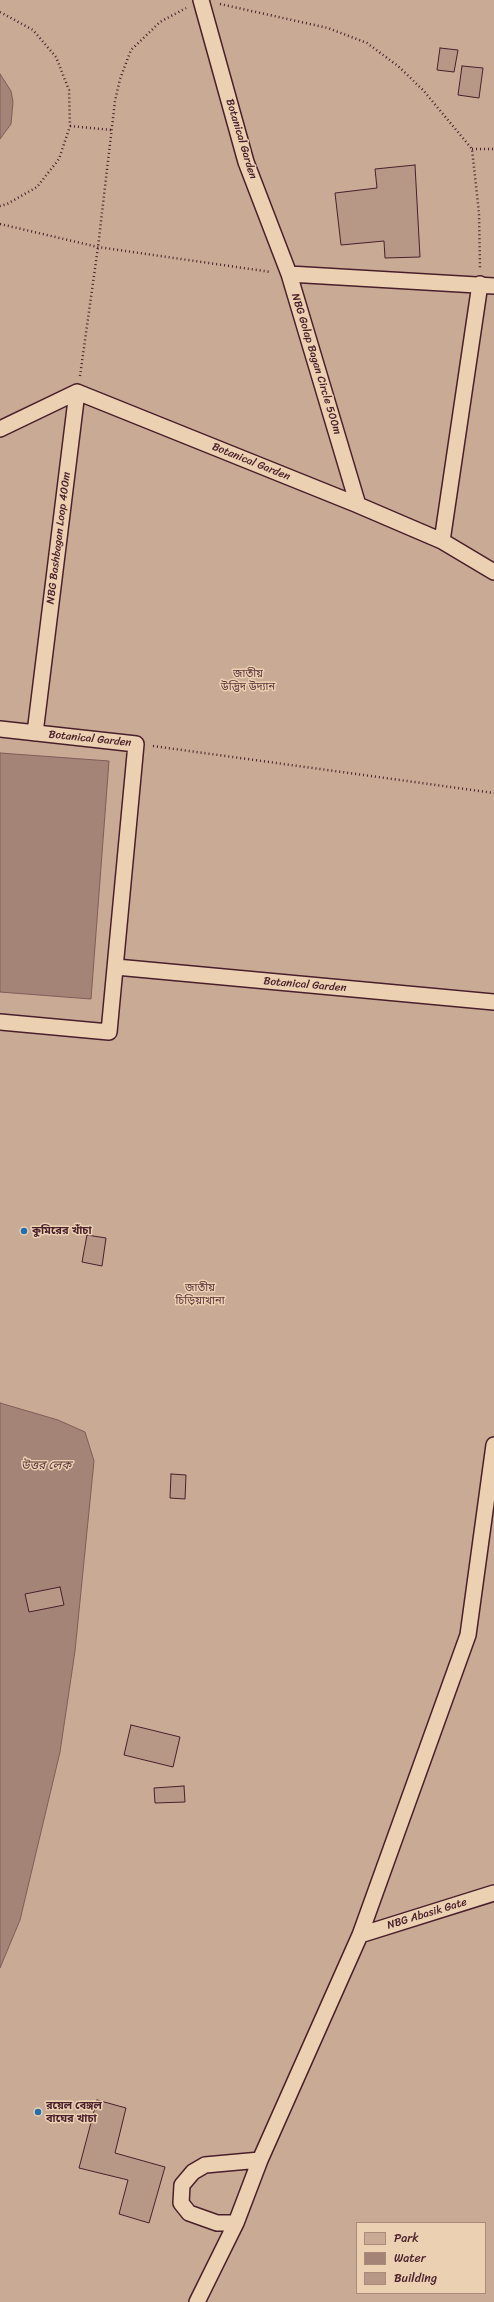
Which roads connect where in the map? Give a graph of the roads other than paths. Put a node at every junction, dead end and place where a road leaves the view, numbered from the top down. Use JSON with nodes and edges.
{"nodes":[{"id":1,"x":201,"y":0,"type":"edge"},
{"id":2,"x":289,"y":274,"type":"junction"},
{"id":3,"x":487,"y":285,"type":"edge"},
{"id":4,"x":77,"y":392,"type":"junction"},
{"id":5,"x":0,"y":429,"type":"edge"},
{"id":6,"x":358,"y":505,"type":"junction"},
{"id":7,"x":442,"y":540,"type":"junction"},
{"id":8,"x":494,"y":572,"type":"edge"},
{"id":9,"x":0,"y":730,"type":"edge"},
{"id":10,"x":35,"y":733,"type":"junction"},
{"id":11,"x":116,"y":967,"type":"junction"},
{"id":12,"x":494,"y":1002,"type":"edge"},
{"id":13,"x":0,"y":1022,"type":"edge"},
{"id":14,"x":494,"y":1445,"type":"edge"},
{"id":15,"x":494,"y":1893,"type":"edge"},
{"id":16,"x":360,"y":1935,"type":"junction"},
{"id":17,"x":260,"y":2160,"type":"junction"},
{"id":18,"x":236,"y":2223,"type":"junction"},
{"id":19,"x":197,"y":2302,"type":"edge"}],
"edges":[{"from":1,"to":2,"type":"street","name":"Botanical Garden"},
{"from":2,"to":3,"type":"street","name":"NBG Golap Bagan Circle 500m"},
{"from":2,"to":6,"type":"street","name":"NBG Golap Bagan Circle 500m"},
{"from":3,"to":7,"type":"street"},
{"from":4,"to":5,"type":"street"},
{"from":4,"to":6,"type":"street","name":"Botanical Garden"},
{"from":4,"to":10,"type":"street","name":"NBG Bashbagan Loop 400m"},
{"from":6,"to":7,"type":"street"},
{"from":7,"to":8,"type":"street"},
{"from":9,"to":10,"type":"street"},
{"from":10,"to":11,"type":"street","name":"Botanical Garden"},
{"from":11,"to":12,"type":"street","name":"Botanical Garden"},
{"from":11,"to":13,"type":"street","name":"Botanical Garden"},
{"from":14,"to":16,"type":"street"},
{"from":15,"to":16,"type":"street","name":"NBG Abasik Gate"},
{"from":16,"to":17,"type":"street"},
{"from":17,"to":18,"type":"street"},
{"from":17,"to":18,"type":"street"},
{"from":18,"to":19,"type":"street"}]}
